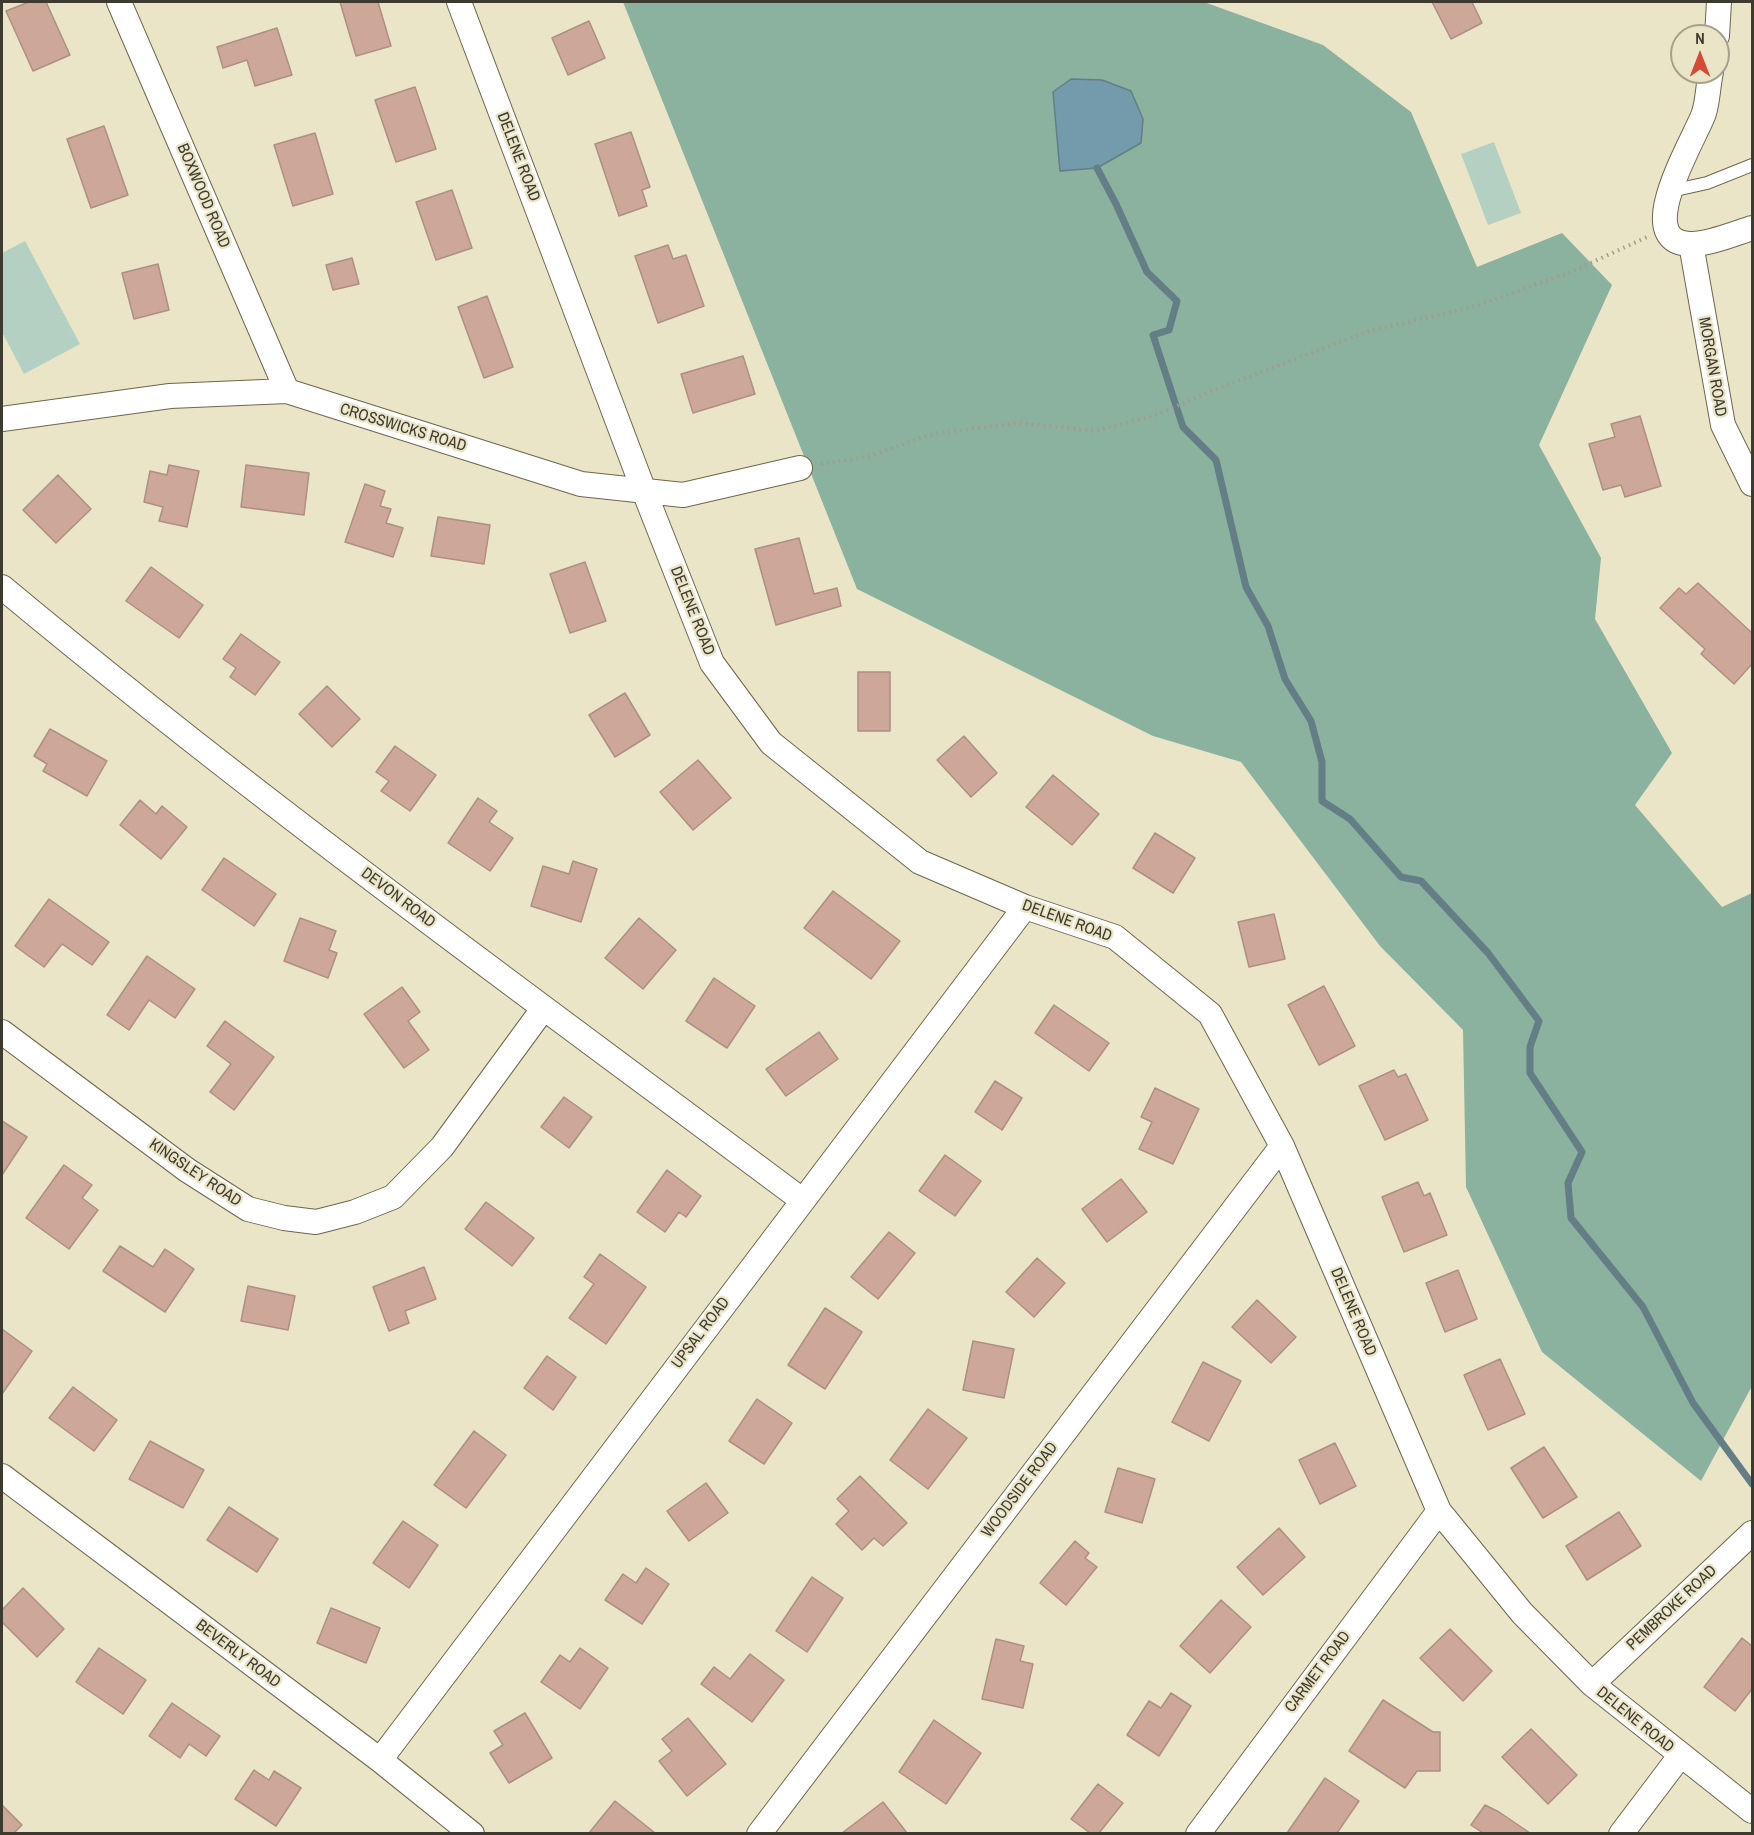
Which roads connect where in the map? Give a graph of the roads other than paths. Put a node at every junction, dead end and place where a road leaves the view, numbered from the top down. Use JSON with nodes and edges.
{"nodes":[{"id":1,"x":119,"y":2,"type":"edge"},
{"id":2,"x":459,"y":2,"type":"edge"},
{"id":3,"x":1719,"y":2,"type":"edge"},
{"id":4,"x":1718,"y":24,"type":"edge"},
{"id":5,"x":1709,"y":84,"type":"edge"},
{"id":6,"x":1752,"y":165,"type":"edge"},
{"id":7,"x":1671,"y":191,"type":"junction"},
{"id":8,"x":1752,"y":228,"type":"edge"},
{"id":9,"x":1691,"y":244,"type":"junction"},
{"id":10,"x":287,"y":391,"type":"junction"},
{"id":11,"x":2,"y":419,"type":"edge"},
{"id":12,"x":800,"y":468,"type":"road end"},
{"id":13,"x":1752,"y":484,"type":"edge"},
{"id":14,"x":644,"y":491,"type":"junction"},
{"id":15,"x":2,"y":588,"type":"edge"},
{"id":16,"x":1025,"y":907,"type":"junction"},
{"id":17,"x":543,"y":1009,"type":"junction"},
{"id":18,"x":2,"y":1032,"type":"edge"},
{"id":19,"x":1282,"y":1146,"type":"junction"},
{"id":20,"x":802,"y":1200,"type":"junction"},
{"id":21,"x":2,"y":1476,"type":"edge"},
{"id":22,"x":1439,"y":1510,"type":"junction"},
{"id":23,"x":1752,"y":1533,"type":"edge"},
{"id":24,"x":1592,"y":1684,"type":"junction"},
{"id":25,"x":1680,"y":1756,"type":"junction"},
{"id":26,"x":380,"y":1760,"type":"junction"},
{"id":27,"x":1752,"y":1811,"type":"edge"},
{"id":28,"x":472,"y":1833,"type":"edge"},
{"id":29,"x":759,"y":1833,"type":"edge"},
{"id":30,"x":1198,"y":1833,"type":"edge"},
{"id":31,"x":1621,"y":1833,"type":"edge"}],
"edges":[{"from":1,"to":10,"type":"street","name":"BOXWOOD ROAD"},
{"from":2,"to":14,"type":"street","name":"DELENE ROAD"},
{"from":3,"to":4,"type":"street"},
{"from":5,"to":7,"type":"street"},
{"from":6,"to":7,"type":"lane"},
{"from":7,"to":9,"type":"street"},
{"from":8,"to":9,"type":"street"},
{"from":9,"to":13,"type":"street","name":"MORGAN ROAD"},
{"from":10,"to":11,"type":"street","name":"CROSSWICKS ROAD"},
{"from":10,"to":14,"type":"street","name":"CROSSWICKS ROAD"},
{"from":12,"to":14,"type":"street","name":"CROSSWICKS ROAD"},
{"from":14,"to":16,"type":"street","name":"DELENE ROAD"},
{"from":15,"to":17,"type":"street","name":"DEVON ROAD"},
{"from":16,"to":19,"type":"street","name":"DELENE ROAD"},
{"from":16,"to":20,"type":"street","name":"UPSAL ROAD"},
{"from":17,"to":18,"type":"street","name":"KINGSLEY ROAD"},
{"from":17,"to":20,"type":"street","name":"DEVON ROAD"},
{"from":19,"to":22,"type":"street","name":"DELENE ROAD"},
{"from":19,"to":29,"type":"street","name":"WOODSIDE ROAD"},
{"from":20,"to":26,"type":"street","name":"UPSAL ROAD"},
{"from":21,"to":26,"type":"street","name":"BEVERLY ROAD"},
{"from":22,"to":24,"type":"street","name":"DELENE ROAD"},
{"from":22,"to":30,"type":"street","name":"CARMET ROAD"},
{"from":23,"to":24,"type":"street","name":"PEMBROKE ROAD"},
{"from":24,"to":25,"type":"street","name":"DELENE ROAD"},
{"from":25,"to":27,"type":"street","name":"DELENE ROAD"},
{"from":25,"to":31,"type":"street"},
{"from":26,"to":28,"type":"street","name":"BEVERLY ROAD"}]}
